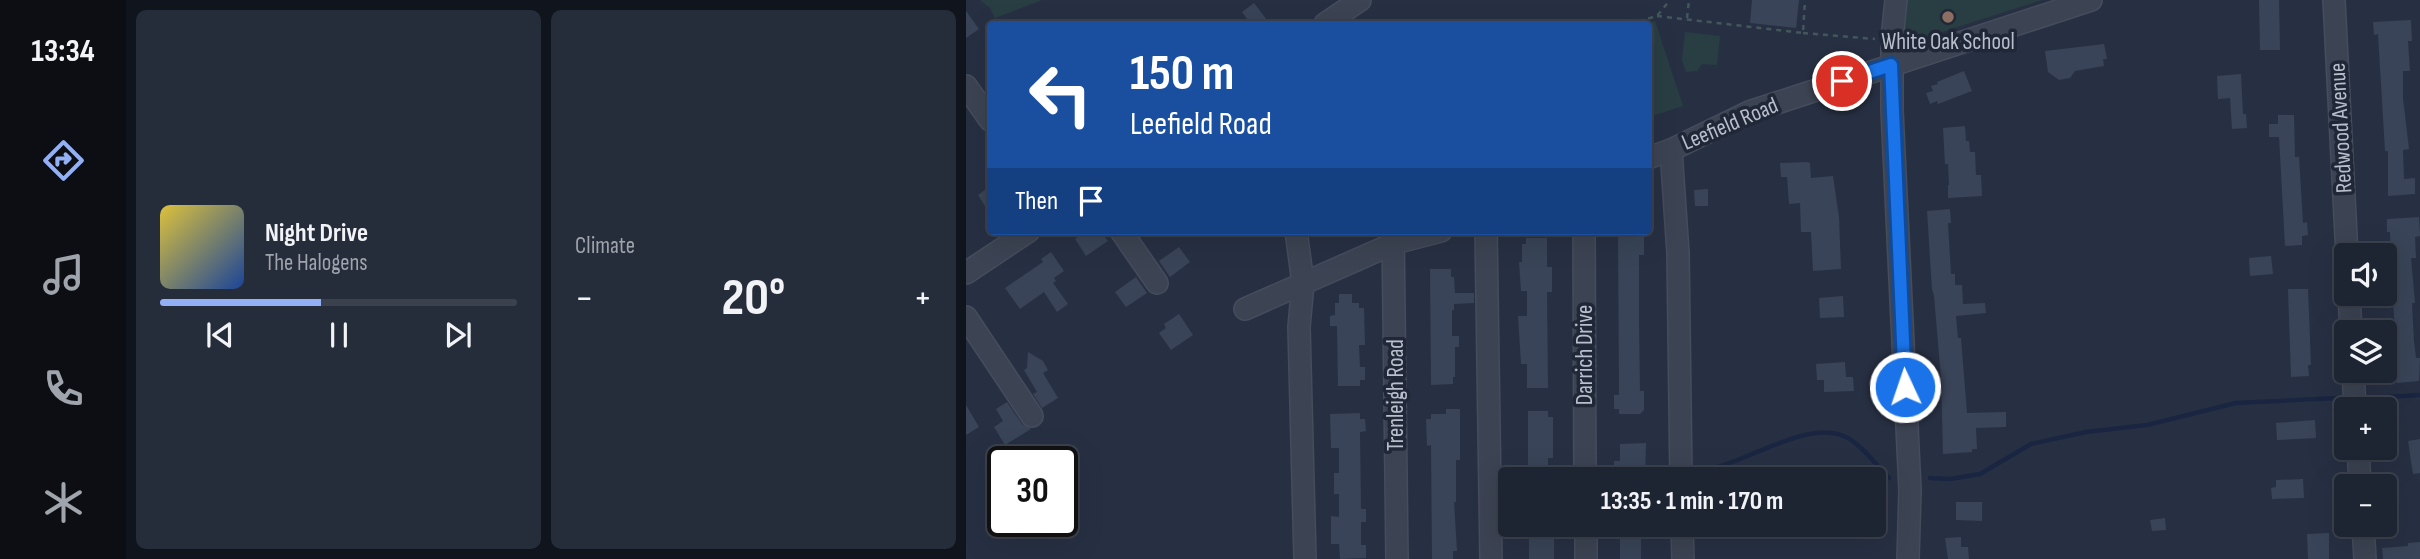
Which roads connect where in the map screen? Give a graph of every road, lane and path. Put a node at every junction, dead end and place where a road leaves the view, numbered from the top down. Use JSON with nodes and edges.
{"nodes":[{"id":1,"x":1670,"y":0,"type":"edge"},
{"id":2,"x":1689,"y":0,"type":"edge"},
{"id":3,"x":1805,"y":0,"type":"edge"},
{"id":4,"x":1896,"y":0,"type":"edge"},
{"id":5,"x":2091,"y":0,"type":"edge"},
{"id":6,"x":2334,"y":0,"type":"edge"},
{"id":7,"x":1357,"y":1,"type":"edge"},
{"id":8,"x":1657,"y":16,"type":"junction"},
{"id":9,"x":1687,"y":19,"type":"junction"},
{"id":10,"x":1329,"y":21,"type":"edge"},
{"id":11,"x":1640,"y":21,"type":"edge"},
{"id":12,"x":1802,"y":33,"type":"junction"},
{"id":13,"x":1875,"y":39,"type":"dead end"},
{"id":14,"x":1891,"y":65,"type":"junction"},
{"id":15,"x":966,"y":86,"type":"edge"},
{"id":16,"x":987,"y":116,"type":"edge"},
{"id":17,"x":1671,"y":150,"type":"junction"},
{"id":18,"x":1652,"y":157,"type":"edge"},
{"id":19,"x":1023,"y":235,"type":"edge"},
{"id":20,"x":1124,"y":235,"type":"edge"},
{"id":21,"x":1297,"y":235,"type":"edge"},
{"id":22,"x":1486,"y":235,"type":"edge"},
{"id":23,"x":1584,"y":235,"type":"edge"},
{"id":24,"x":1394,"y":237,"type":"edge"},
{"id":25,"x":2346,"y":243,"type":"edge"},
{"id":26,"x":966,"y":273,"type":"edge"},
{"id":27,"x":1303,"y":282,"type":"junction"},
{"id":28,"x":1157,"y":283,"type":"dead end"},
{"id":29,"x":1245,"y":309,"type":"dead end"},
{"id":30,"x":966,"y":317,"type":"edge"},
{"id":31,"x":1032,"y":416,"type":"dead end"},
{"id":32,"x":1586,"y":467,"type":"edge"},
{"id":33,"x":1681,"y":467,"type":"edge"},
{"id":34,"x":1586,"y":537,"type":"edge"},
{"id":35,"x":1682,"y":537,"type":"edge"},
{"id":36,"x":2364,"y":537,"type":"edge"},
{"id":37,"x":1305,"y":559,"type":"edge"},
{"id":38,"x":1398,"y":559,"type":"edge"},
{"id":39,"x":1491,"y":559,"type":"edge"},
{"id":40,"x":1586,"y":559,"type":"edge"},
{"id":41,"x":1683,"y":559,"type":"edge"},
{"id":42,"x":1908,"y":559,"type":"edge"},
{"id":43,"x":2365,"y":559,"type":"edge"}],
"edges":[{"from":1,"to":8,"type":"path"},
{"from":2,"to":9,"type":"path"},
{"from":3,"to":12,"type":"path"},
{"from":4,"to":14,"type":"street"},
{"from":5,"to":14,"type":"street","name":"Leefield Road"},
{"from":6,"to":25,"type":"street","name":"Redwood Avenue"},
{"from":7,"to":10,"type":"street"},
{"from":8,"to":9,"type":"path"},
{"from":8,"to":11,"type":"path"},
{"from":9,"to":12,"type":"path"},
{"from":12,"to":13,"type":"path"},
{"from":14,"to":17,"type":"street","name":"Leefield Road"},
{"from":14,"to":42,"type":"street"},
{"from":15,"to":16,"type":"street"},
{"from":17,"to":18,"type":"street","name":"Leefield Road"},
{"from":17,"to":33,"type":"street"},
{"from":19,"to":26,"type":"street"},
{"from":20,"to":28,"type":"street"},
{"from":21,"to":27,"type":"street"},
{"from":22,"to":39,"type":"street"},
{"from":23,"to":32,"type":"street","name":"Darrich Drive"},
{"from":24,"to":27,"type":"street"},
{"from":24,"to":38,"type":"street","name":"Trenleigh Road"},
{"from":27,"to":29,"type":"street"},
{"from":27,"to":37,"type":"street"},
{"from":30,"to":31,"type":"street"},
{"from":34,"to":40,"type":"street"},
{"from":35,"to":41,"type":"street"},
{"from":36,"to":43,"type":"street"}]}
